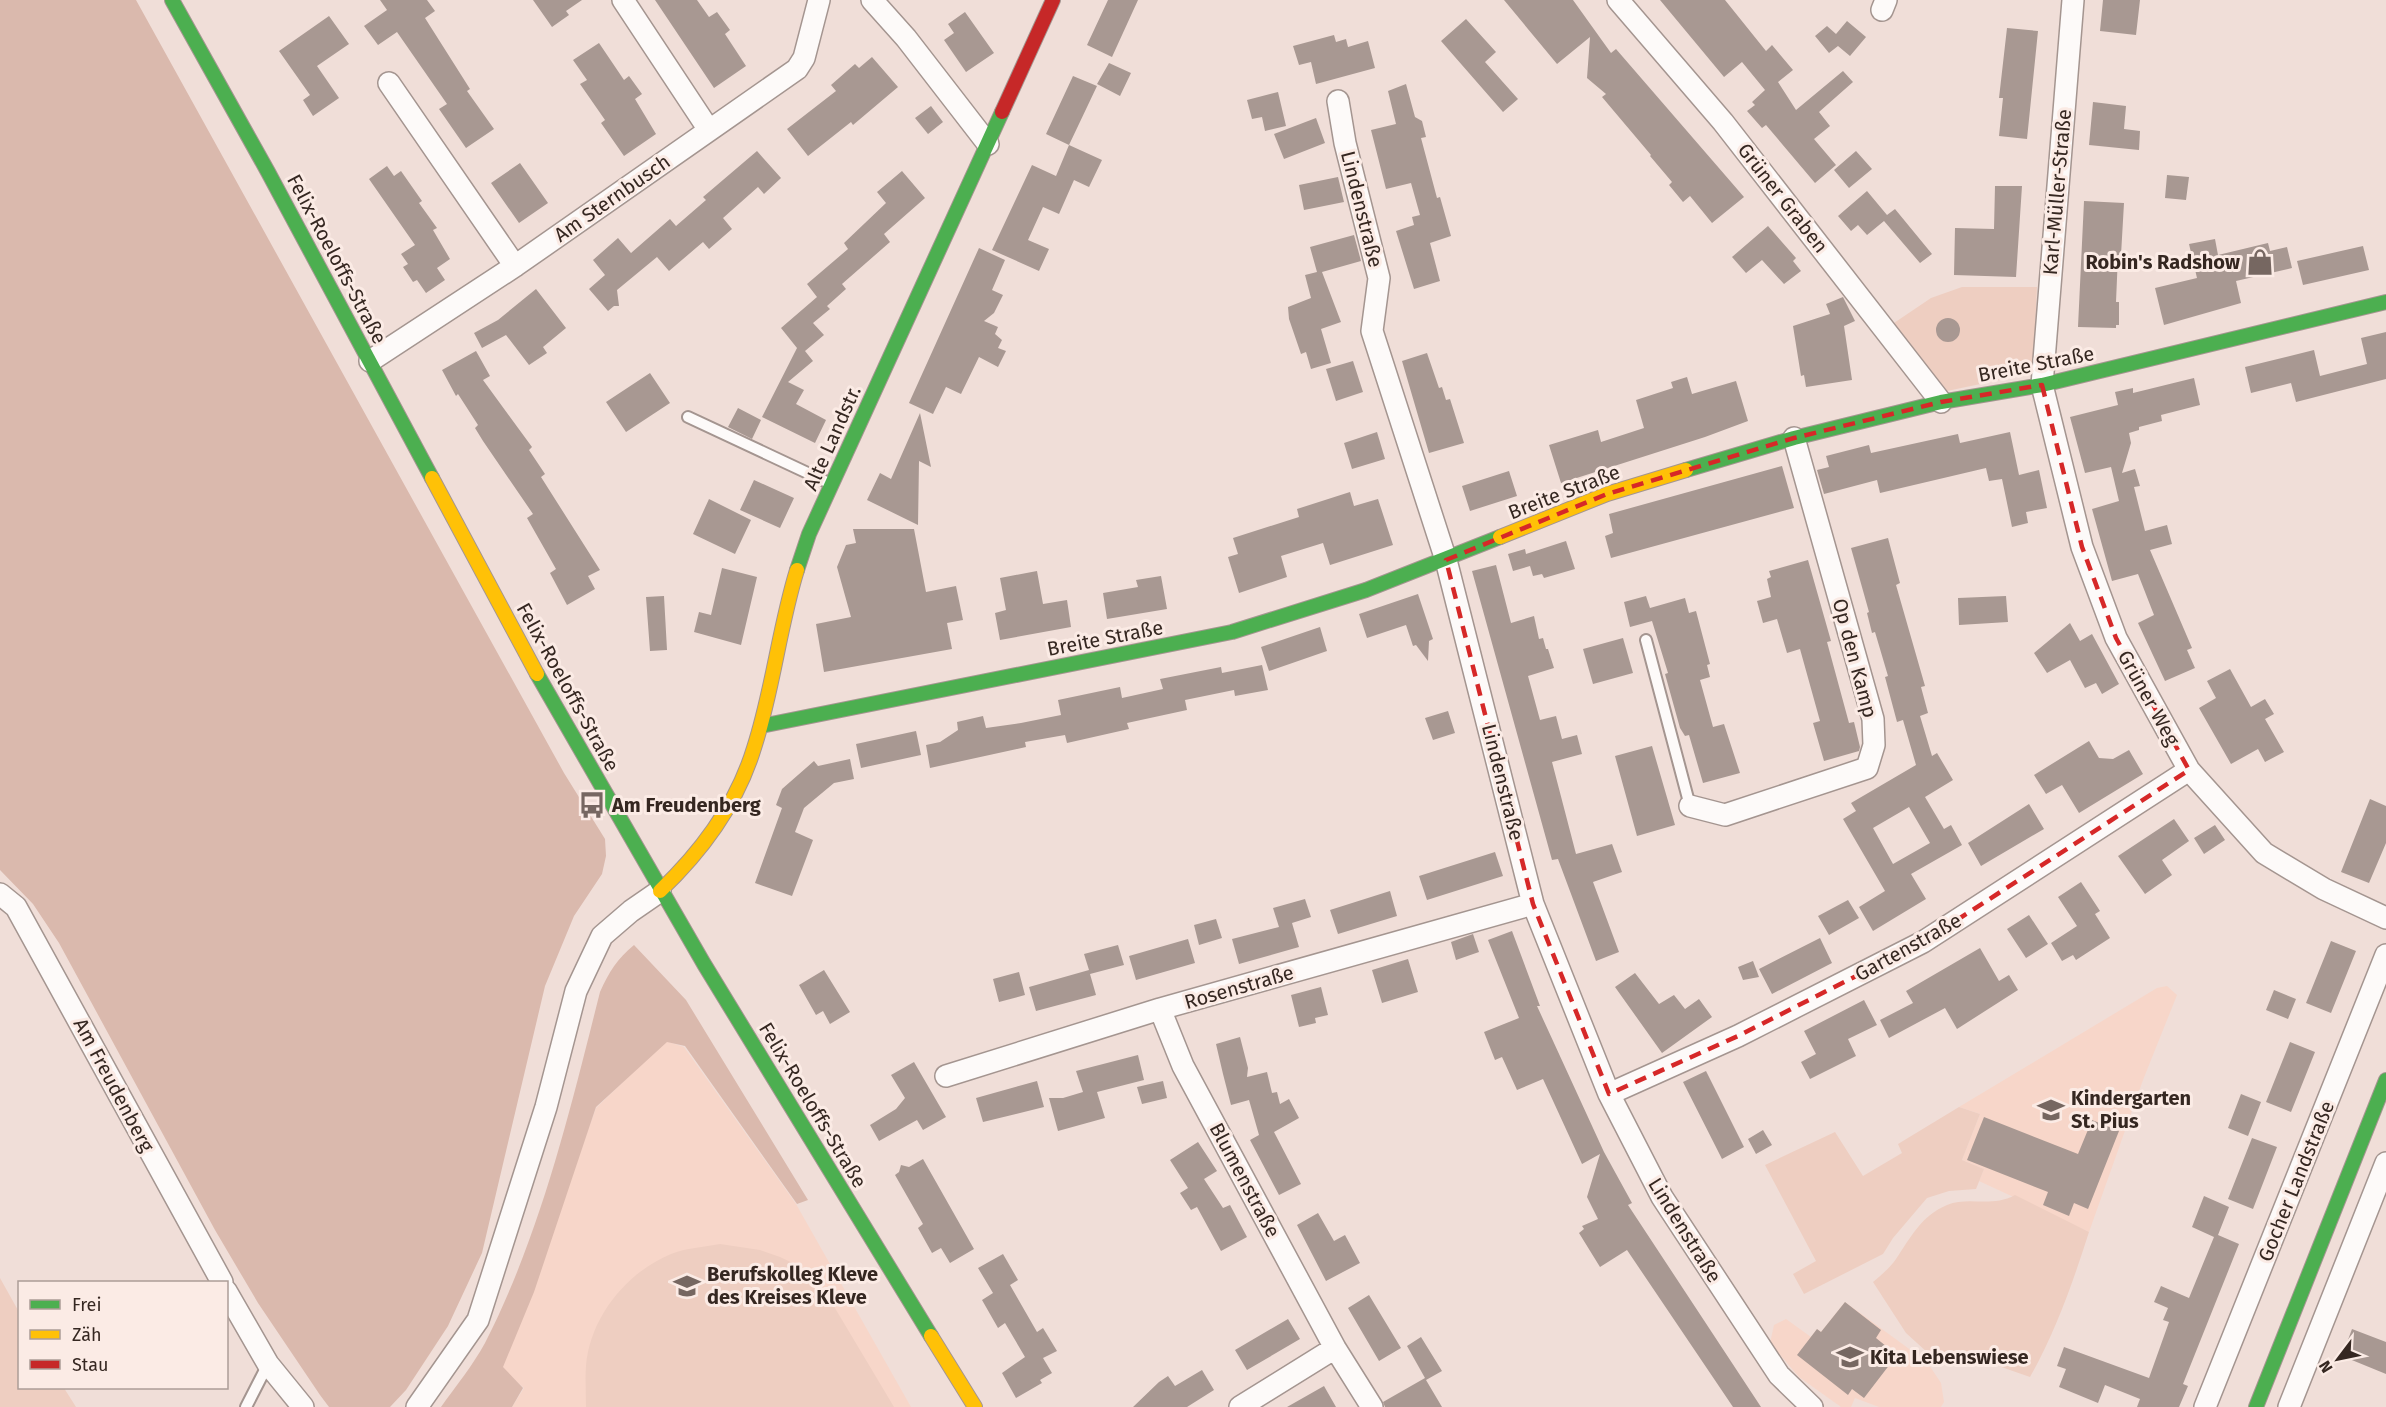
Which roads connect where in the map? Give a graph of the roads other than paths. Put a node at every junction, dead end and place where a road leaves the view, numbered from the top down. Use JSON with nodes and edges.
{"nodes":[{"id":1,"x":172,"y":0,"type":"edge"},
{"id":2,"x":623,"y":0,"type":"edge"},
{"id":3,"x":819,"y":0,"type":"edge"},
{"id":4,"x":872,"y":0,"type":"edge"},
{"id":5,"x":1053,"y":0,"type":"edge"},
{"id":6,"x":1618,"y":0,"type":"edge"},
{"id":7,"x":2073,"y":0,"type":"edge"},
{"id":8,"x":389,"y":83,"type":"dead end"},
{"id":9,"x":1338,"y":101,"type":"dead end"},
{"id":10,"x":709,"y":130,"type":"junction"},
{"id":11,"x":988,"y":144,"type":"junction"},
{"id":12,"x":515,"y":266,"type":"junction"},
{"id":13,"x":2386,"y":302,"type":"edge"},
{"id":14,"x":370,"y":361,"type":"junction"},
{"id":15,"x":2042,"y":385,"type":"junction"},
{"id":16,"x":1941,"y":402,"type":"junction"},
{"id":17,"x":688,"y":417,"type":"dead end"},
{"id":18,"x":1794,"y":438,"type":"junction"},
{"id":19,"x":832,"y":485,"type":"junction"},
{"id":20,"x":1446,"y":560,"type":"junction"},
{"id":21,"x":1647,"y":640,"type":"dead end"},
{"id":22,"x":760,"y":726,"type":"junction"},
{"id":23,"x":2189,"y":770,"type":"junction"},
{"id":24,"x":1689,"y":806,"type":"joint"},
{"id":25,"x":660,"y":891,"type":"junction"},
{"id":26,"x":0,"y":894,"type":"edge"},
{"id":27,"x":1533,"y":904,"type":"junction"},
{"id":28,"x":2386,"y":918,"type":"edge"},
{"id":29,"x":2386,"y":955,"type":"edge"},
{"id":30,"x":1160,"y":1009,"type":"junction"},
{"id":31,"x":946,"y":1076,"type":"dead end"},
{"id":32,"x":2386,"y":1080,"type":"edge"},
{"id":33,"x":1609,"y":1094,"type":"junction"},
{"id":34,"x":2386,"y":1163,"type":"edge"},
{"id":35,"x":221,"y":1281,"type":"edge"},
{"id":36,"x":228,"y":1294,"type":"edge"},
{"id":37,"x":1335,"y":1348,"type":"junction"},
{"id":38,"x":268,"y":1364,"type":"junction"},
{"id":39,"x":246,"y":1407,"type":"edge"},
{"id":40,"x":303,"y":1407,"type":"edge"},
{"id":41,"x":417,"y":1407,"type":"edge"},
{"id":42,"x":975,"y":1407,"type":"edge"},
{"id":43,"x":1240,"y":1407,"type":"edge"},
{"id":44,"x":1372,"y":1407,"type":"edge"},
{"id":45,"x":1812,"y":1407,"type":"edge"},
{"id":46,"x":2205,"y":1407,"type":"edge"},
{"id":47,"x":2256,"y":1407,"type":"edge"},
{"id":48,"x":2289,"y":1407,"type":"edge"}],
"edges":[{"from":1,"to":14,"type":"street","name":"Felix-Roeloffs-Straße"},
{"from":2,"to":10,"type":"street"},
{"from":3,"to":10,"type":"street","name":"Am Sternbusch"},
{"from":4,"to":11,"type":"street"},
{"from":5,"to":11,"type":"street","name":"Alte Landstr."},
{"from":6,"to":16,"type":"street","name":"Grüner Graben"},
{"from":7,"to":15,"type":"street","name":"Karl-Müller-Straße"},
{"from":8,"to":12,"type":"street"},
{"from":9,"to":20,"type":"street","name":"Lindenstraße"},
{"from":10,"to":12,"type":"street","name":"Am Sternbusch"},
{"from":11,"to":19,"type":"street","name":"Alte Landstr."},
{"from":12,"to":14,"type":"street","name":"Am Sternbusch"},
{"from":13,"to":15,"type":"street","name":"Breite Straße"},
{"from":14,"to":25,"type":"street","name":"Felix-Roeloffs-Straße"},
{"from":15,"to":16,"type":"street","name":"Breite Straße"},
{"from":15,"to":23,"type":"street","name":"Grüner Weg"},
{"from":16,"to":18,"type":"street","name":"Breite Straße"},
{"from":17,"to":19,"type":"lane"},
{"from":18,"to":20,"type":"street","name":"Breite Straße"},
{"from":18,"to":24,"type":"street","name":"Op den Kamp"},
{"from":19,"to":22,"type":"street","name":"Alte Landstr."},
{"from":20,"to":22,"type":"street","name":"Breite Straße"},
{"from":20,"to":27,"type":"street","name":"Lindenstraße"},
{"from":21,"to":24,"type":"lane"},
{"from":22,"to":25,"type":"street","name":"Alte Landstr."},
{"from":23,"to":28,"type":"street","name":"Grüner Weg"},
{"from":23,"to":33,"type":"street","name":"Gartenstraße"},
{"from":25,"to":41,"type":"street"},
{"from":25,"to":42,"type":"street","name":"Felix-Roeloffs-Straße"},
{"from":26,"to":35,"type":"street","name":"Am Freudenberg"},
{"from":27,"to":30,"type":"street","name":"Rosenstraße"},
{"from":27,"to":33,"type":"street","name":"Lindenstraße"},
{"from":29,"to":46,"type":"street","name":"Gocher Landstraße"},
{"from":30,"to":31,"type":"street","name":"Rosenstraße"},
{"from":30,"to":37,"type":"street","name":"Blumenstraße"},
{"from":32,"to":47,"type":"street"},
{"from":33,"to":45,"type":"street","name":"Lindenstraße"},
{"from":34,"to":48,"type":"street"},
{"from":36,"to":38,"type":"street"},
{"from":37,"to":43,"type":"street"},
{"from":37,"to":44,"type":"street","name":"Blumenstraße"},
{"from":38,"to":39,"type":"lane"},
{"from":38,"to":40,"type":"street"}]}
